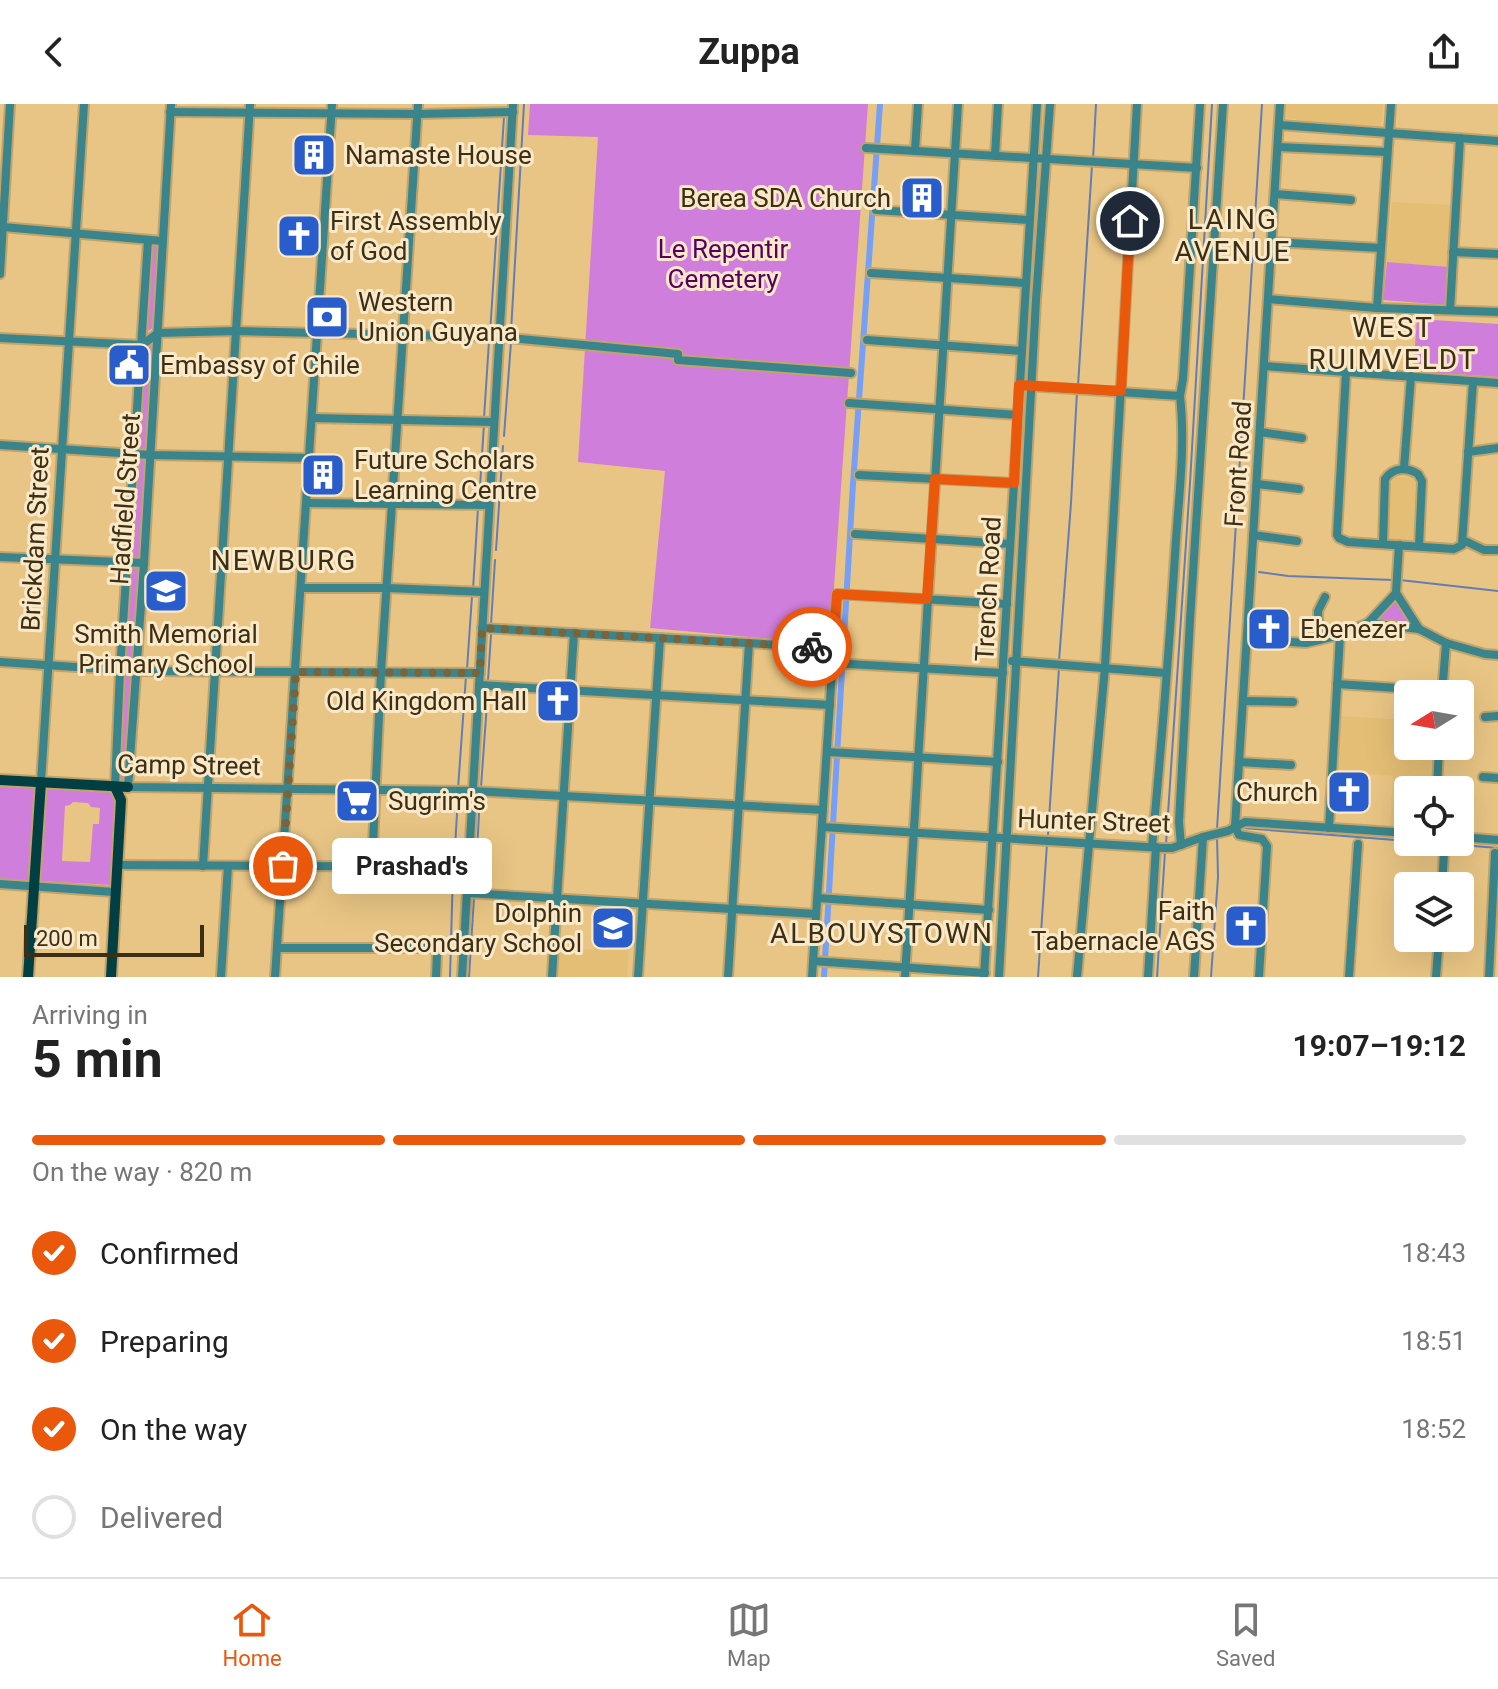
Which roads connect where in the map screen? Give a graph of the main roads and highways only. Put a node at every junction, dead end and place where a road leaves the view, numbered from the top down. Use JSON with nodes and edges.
{"nodes":[{"id":1,"x":0,"y":780,"type":"edge"},
{"id":2,"x":41,"y":782,"type":"junction"},
{"id":3,"x":115,"y":787,"type":"junction"},
{"id":4,"x":128,"y":787,"type":"joint"},
{"id":5,"x":121,"y":800,"type":"junction"},
{"id":6,"x":28,"y":977,"type":"edge"},
{"id":7,"x":111,"y":977,"type":"edge"}],
"edges":[{"from":1,"to":2,"type":"main road","name":"Camp Street"},
{"from":2,"to":3,"type":"main road","name":"Camp Street"},
{"from":2,"to":6,"type":"main road","name":"Brickdam Street"},
{"from":3,"to":4,"type":"main road","name":"Camp Street"},
{"from":3,"to":5,"type":"main road","name":"Hadfield Street"},
{"from":4,"to":5,"type":"main road","name":"Hadfield Street"},
{"from":5,"to":7,"type":"main road","name":"Hadfield Street"}]}
